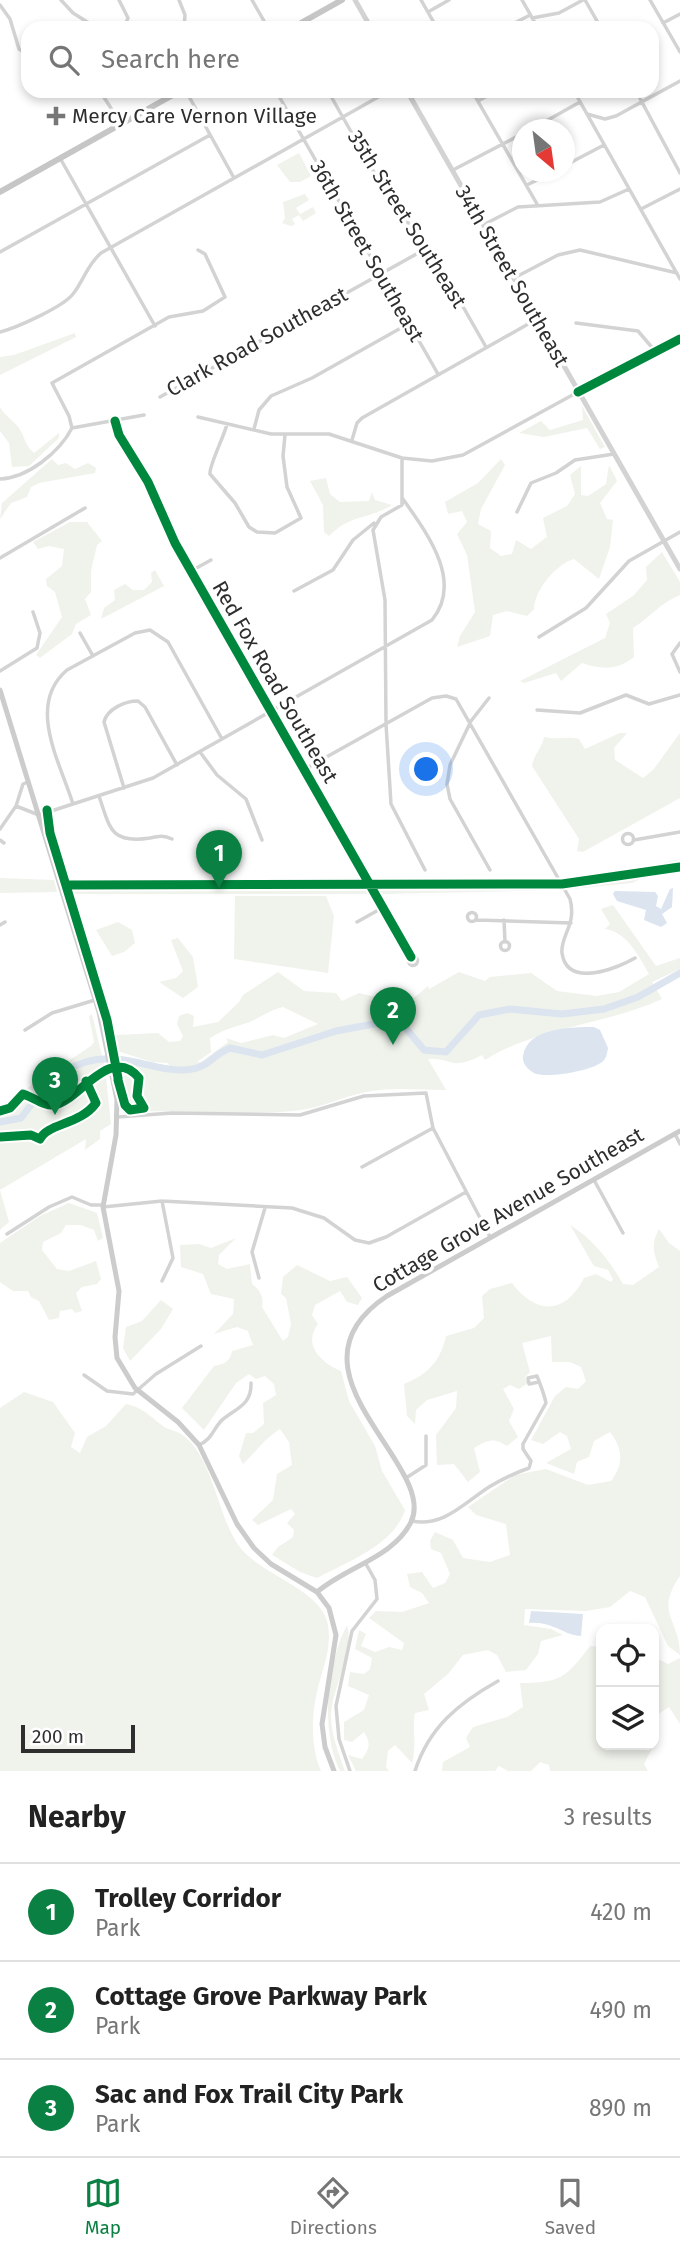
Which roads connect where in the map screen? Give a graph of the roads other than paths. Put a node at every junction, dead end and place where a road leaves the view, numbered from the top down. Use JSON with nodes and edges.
{"nodes":[{"id":1,"x":61,"y":0,"type":"edge"},
{"id":2,"x":118,"y":0,"type":"edge"},
{"id":3,"x":179,"y":0,"type":"edge"},
{"id":4,"x":252,"y":0,"type":"edge"},
{"id":5,"x":342,"y":0,"type":"edge"},
{"id":6,"x":355,"y":0,"type":"edge"},
{"id":7,"x":421,"y":0,"type":"edge"},
{"id":8,"x":449,"y":0,"type":"edge"},
{"id":9,"x":522,"y":0,"type":"edge"},
{"id":10,"x":584,"y":0,"type":"edge"},
{"id":11,"x":650,"y":0,"type":"edge"},
{"id":12,"x":0,"y":5,"type":"edge"},
{"id":13,"x":428,"y":12,"type":"junction"},
{"id":14,"x":680,"y":14,"type":"edge"},
{"id":15,"x":531,"y":16,"type":"junction"},
{"id":16,"x":84,"y":20,"type":"edge"},
{"id":17,"x":127,"y":21,"type":"edge"},
{"id":18,"x":185,"y":21,"type":"edge"},
{"id":19,"x":264,"y":21,"type":"edge"},
{"id":20,"x":305,"y":21,"type":"edge"},
{"id":21,"x":367,"y":21,"type":"edge"},
{"id":22,"x":433,"y":21,"type":"edge"},
{"id":23,"x":520,"y":21,"type":"edge"},
{"id":24,"x":534,"y":21,"type":"edge"},
{"id":25,"x":597,"y":21,"type":"edge"},
{"id":26,"x":663,"y":23,"type":"junction"},
{"id":27,"x":21,"y":50,"type":"edge"},
{"id":28,"x":680,"y":52,"type":"edge"},
{"id":29,"x":680,"y":81,"type":"edge"},
{"id":30,"x":659,"y":93,"type":"edge"},
{"id":31,"x":104,"y":98,"type":"edge"},
{"id":32,"x":167,"y":98,"type":"edge"},
{"id":33,"x":190,"y":98,"type":"edge"},
{"id":34,"x":280,"y":98,"type":"edge"},
{"id":35,"x":332,"y":98,"type":"edge"},
{"id":36,"x":376,"y":98,"type":"edge"},
{"id":37,"x":411,"y":98,"type":"edge"},
{"id":38,"x":476,"y":98,"type":"edge"},
{"id":39,"x":483,"y":98,"type":"edge"},
{"id":40,"x":578,"y":98,"type":"edge"},
{"id":41,"x":640,"y":98,"type":"edge"},
{"id":42,"x":649,"y":98,"type":"edge"},
{"id":43,"x":478,"y":101,"type":"junction"},
{"id":44,"x":580,"y":102,"type":"junction"},
{"id":45,"x":642,"y":102,"type":"junction"},
{"id":46,"x":587,"y":114,"type":"junction"},
{"id":47,"x":342,"y":117,"type":"junction"},
{"id":48,"x":550,"y":119,"type":"edge"},
{"id":49,"x":121,"y":124,"type":"junction"},
{"id":50,"x":210,"y":135,"type":"junction"},
{"id":51,"x":303,"y":139,"type":"junction"},
{"id":52,"x":512,"y":140,"type":"edge"},
{"id":53,"x":503,"y":144,"type":"junction"},
{"id":54,"x":604,"y":145,"type":"junction"},
{"id":55,"x":60,"y":158,"type":"junction"},
{"id":56,"x":575,"y":161,"type":"edge"},
{"id":57,"x":452,"y":171,"type":"junction"},
{"id":58,"x":680,"y":173,"type":"edge"},
{"id":59,"x":234,"y":178,"type":"junction"},
{"id":60,"x":532,"y":182,"type":"edge"},
{"id":61,"x":526,"y":185,"type":"junction"},
{"id":62,"x":629,"y":189,"type":"junction"},
{"id":63,"x":680,"y":189,"type":"edge"},
{"id":64,"x":0,"y":192,"type":"edge"},
{"id":65,"x":86,"y":204,"type":"junction"},
{"id":66,"x":537,"y":204,"type":"junction"},
{"id":67,"x":641,"y":210,"type":"junction"},
{"id":68,"x":483,"y":225,"type":"junction"},
{"id":69,"x":110,"y":247,"type":"junction"},
{"id":70,"x":429,"y":247,"type":"junction"},
{"id":71,"x":198,"y":250,"type":"dead end"},
{"id":72,"x":0,"y":252,"type":"edge"},
{"id":73,"x":680,"y":265,"type":"edge"},
{"id":74,"x":675,"y":271,"type":"junction"},
{"id":75,"x":380,"y":273,"type":"junction"},
{"id":76,"x":513,"y":278,"type":"junction"},
{"id":77,"x":680,"y":279,"type":"edge"},
{"id":78,"x":537,"y":319,"type":"junction"},
{"id":79,"x":576,"y":323,"type":"dead end"},
{"id":80,"x":408,"y":324,"type":"junction"},
{"id":81,"x":155,"y":326,"type":"junction"},
{"id":82,"x":0,"y":332,"type":"edge"},
{"id":83,"x":680,"y":339,"type":"edge"},
{"id":84,"x":486,"y":347,"type":"junction"},
{"id":85,"x":655,"y":351,"type":"junction"},
{"id":86,"x":438,"y":374,"type":"junction"},
{"id":87,"x":578,"y":392,"type":"junction"},
{"id":88,"x":160,"y":397,"type":"dead end"},
{"id":89,"x":144,"y":415,"type":"dead end"},
{"id":90,"x":198,"y":417,"type":"dead end"},
{"id":91,"x":116,"y":421,"type":"junction"},
{"id":92,"x":227,"y":424,"type":"junction"},
{"id":93,"x":72,"y":428,"type":"junction"},
{"id":94,"x":253,"y":430,"type":"junction"},
{"id":95,"x":285,"y":435,"type":"junction"},
{"id":96,"x":351,"y":440,"type":"junction"},
{"id":97,"x":614,"y":454,"type":"junction"},
{"id":98,"x":402,"y":458,"type":"junction"},
{"id":99,"x":0,"y":480,"type":"edge"},
{"id":100,"x":403,"y":499,"type":"junction"},
{"id":101,"x":85,"y":508,"type":"dead end"},
{"id":102,"x":517,"y":512,"type":"dead end"},
{"id":103,"x":376,"y":522,"type":"junction"},
{"id":104,"x":680,"y":532,"type":"edge"},
{"id":105,"x":663,"y":541,"type":"junction"},
{"id":106,"x":0,"y":558,"type":"edge"},
{"id":107,"x":211,"y":560,"type":"dead end"},
{"id":108,"x":680,"y":569,"type":"edge"},
{"id":109,"x":191,"y":571,"type":"junction"},
{"id":110,"x":294,"y":590,"type":"dead end"},
{"id":111,"x":33,"y":612,"type":"dead end"},
{"id":112,"x":79,"y":633,"type":"dead end"},
{"id":113,"x":538,"y":637,"type":"dead end"},
{"id":114,"x":680,"y":643,"type":"edge"},
{"id":115,"x":384,"y":648,"type":"junction"},
{"id":116,"x":93,"y":656,"type":"junction"},
{"id":117,"x":0,"y":671,"type":"edge"},
{"id":118,"x":680,"y":672,"type":"edge"},
{"id":119,"x":0,"y":690,"type":"edge"},
{"id":120,"x":680,"y":695,"type":"edge"},
{"id":121,"x":489,"y":698,"type":"dead end"},
{"id":122,"x":537,"y":710,"type":"dead end"},
{"id":123,"x":272,"y":711,"type":"junction"},
{"id":124,"x":471,"y":721,"type":"junction"},
{"id":125,"x":386,"y":724,"type":"junction"},
{"id":126,"x":222,"y":739,"type":"junction"},
{"id":127,"x":200,"y":752,"type":"junction"},
{"id":128,"x":177,"y":765,"type":"junction"},
{"id":129,"x":305,"y":769,"type":"junction"},
{"id":130,"x":28,"y":782,"type":"junction"},
{"id":131,"x":124,"y":788,"type":"junction"},
{"id":132,"x":99,"y":796,"type":"junction"},
{"id":133,"x":73,"y":804,"type":"junction"},
{"id":134,"x":16,"y":806,"type":"junction"},
{"id":135,"x":39,"y":814,"type":"junction"},
{"id":136,"x":0,"y":829,"type":"edge"},
{"id":137,"x":680,"y":832,"type":"edge"},
{"id":138,"x":172,"y":839,"type":"dead end"},
{"id":139,"x":262,"y":840,"type":"dead end"},
{"id":140,"x":634,"y":840,"type":"dead end"},
{"id":141,"x":425,"y":870,"type":"dead end"},
{"id":142,"x":490,"y":870,"type":"dead end"},
{"id":143,"x":382,"y":908,"type":"junction"},
{"id":144,"x":476,"y":920,"type":"dead end"},
{"id":145,"x":505,"y":920,"type":"junction"},
{"id":146,"x":5,"y":922,"type":"dead end"},
{"id":147,"x":357,"y":922,"type":"dead end"},
{"id":148,"x":571,"y":923,"type":"junction"},
{"id":149,"x":0,"y":925,"type":"edge"},
{"id":150,"x":505,"y":942,"type":"dead end"},
{"id":151,"x":411,"y":957,"type":"dead end"},
{"id":152,"x":635,"y":958,"type":"dead end"},
{"id":153,"x":95,"y":1000,"type":"junction"},
{"id":154,"x":25,"y":1030,"type":"dead end"},
{"id":155,"x":118,"y":1117,"type":"junction"},
{"id":156,"x":433,"y":1128,"type":"junction"},
{"id":157,"x":677,"y":1133,"type":"edge"},
{"id":158,"x":680,"y":1144,"type":"edge"},
{"id":159,"x":362,"y":1167,"type":"dead end"},
{"id":160,"x":594,"y":1180,"type":"junction"},
{"id":161,"x":466,"y":1192,"type":"junction"},
{"id":162,"x":162,"y":1201,"type":"junction"},
{"id":163,"x":103,"y":1206,"type":"junction"},
{"id":164,"x":265,"y":1208,"type":"junction"},
{"id":165,"x":623,"y":1233,"type":"dead end"},
{"id":166,"x":7,"y":1234,"type":"dead end"},
{"id":167,"x":491,"y":1237,"type":"junction"},
{"id":168,"x":259,"y":1278,"type":"dead end"},
{"id":169,"x":162,"y":1281,"type":"dead end"},
{"id":170,"x":201,"y":1346,"type":"dead end"},
{"id":171,"x":84,"y":1375,"type":"dead end"},
{"id":172,"x":540,"y":1382,"type":"dead end"},
{"id":173,"x":251,"y":1383,"type":"dead end"},
{"id":174,"x":138,"y":1391,"type":"junction"},
{"id":175,"x":426,"y":1436,"type":"dead end"},
{"id":176,"x":199,"y":1445,"type":"junction"},
{"id":177,"x":404,"y":1479,"type":"junction"},
{"id":178,"x":412,"y":1521,"type":"junction"},
{"id":179,"x":365,"y":1562,"type":"junction"},
{"id":180,"x":317,"y":1592,"type":"junction"},
{"id":181,"x":498,"y":1681,"type":"dead end"},
{"id":182,"x":334,"y":1771,"type":"edge"},
{"id":183,"x":350,"y":1771,"type":"edge"},
{"id":184,"x":415,"y":1771,"type":"edge"}],
"edges":[{"from":1,"to":16,"type":"street"},
{"from":2,"to":17,"type":"street"},
{"from":3,"to":18,"type":"street"},
{"from":4,"to":19,"type":"street"},
{"from":5,"to":20,"type":"main road"},
{"from":6,"to":21,"type":"street"},
{"from":7,"to":13,"type":"street"},
{"from":8,"to":13,"type":"street"},
{"from":9,"to":15,"type":"street"},
{"from":10,"to":15,"type":"street"},
{"from":10,"to":25,"type":"street"},
{"from":11,"to":26,"type":"street"},
{"from":12,"to":27,"type":"street"},
{"from":13,"to":22,"type":"street"},
{"from":14,"to":26,"type":"street"},
{"from":15,"to":23,"type":"street"},
{"from":15,"to":24,"type":"street"},
{"from":26,"to":28,"type":"street"},
{"from":29,"to":30,"type":"street"},
{"from":31,"to":49,"type":"street"},
{"from":32,"to":49,"type":"main road"},
{"from":33,"to":50,"type":"street"},
{"from":34,"to":51,"type":"street","name":"36th Street Southeast"},
{"from":35,"to":47,"type":"street","name":"35th Street Southeast"},
{"from":36,"to":47,"type":"street"},
{"from":37,"to":57,"type":"street","name":"34th Street Southeast"},
{"from":38,"to":43,"type":"street"},
{"from":39,"to":43,"type":"street"},
{"from":40,"to":44,"type":"street"},
{"from":41,"to":45,"type":"street"},
{"from":42,"to":45,"type":"street"},
{"from":43,"to":53,"type":"street"},
{"from":44,"to":46,"type":"street"},
{"from":44,"to":48,"type":"street"},
{"from":45,"to":46,"type":"street"},
{"from":45,"to":58,"type":"street"},
{"from":46,"to":54,"type":"street"},
{"from":47,"to":51,"type":"street"},
{"from":47,"to":70,"type":"street","name":"35th Street Southeast"},
{"from":49,"to":55,"type":"main road"},
{"from":50,"to":59,"type":"street"},
{"from":50,"to":65,"type":"street"},
{"from":51,"to":59,"type":"street"},
{"from":51,"to":75,"type":"street","name":"36th Street Southeast"},
{"from":52,"to":53,"type":"street"},
{"from":53,"to":57,"type":"street"},
{"from":53,"to":61,"type":"street"},
{"from":54,"to":56,"type":"street"},
{"from":54,"to":62,"type":"street"},
{"from":55,"to":64,"type":"main road"},
{"from":55,"to":65,"type":"street"},
{"from":57,"to":68,"type":"street","name":"34th Street Southeast"},
{"from":59,"to":69,"type":"street"},
{"from":60,"to":61,"type":"street"},
{"from":61,"to":66,"type":"street"},
{"from":62,"to":66,"type":"street"},
{"from":62,"to":67,"type":"street"},
{"from":63,"to":67,"type":"street"},
{"from":65,"to":69,"type":"street"},
{"from":65,"to":72,"type":"street"},
{"from":66,"to":68,"type":"street"},
{"from":67,"to":74,"type":"street"},
{"from":68,"to":76,"type":"street","name":"34th Street Southeast"},
{"from":69,"to":81,"type":"street"},
{"from":69,"to":82,"type":"street"},
{"from":70,"to":75,"type":"street","name":"Clark Road Southeast"},
{"from":70,"to":84,"type":"street","name":"35th Street Southeast"},
{"from":71,"to":81,"type":"street"},
{"from":73,"to":74,"type":"street"},
{"from":74,"to":76,"type":"street"},
{"from":74,"to":77,"type":"street"},
{"from":75,"to":80,"type":"street","name":"36th Street Southeast"},
{"from":75,"to":88,"type":"street","name":"Clark Road Southeast"},
{"from":76,"to":78,"type":"street","name":"34th Street Southeast"},
{"from":78,"to":84,"type":"street"},
{"from":78,"to":87,"type":"street","name":"34th Street Southeast"},
{"from":79,"to":85,"type":"street"},
{"from":80,"to":86,"type":"street","name":"36th Street Southeast"},
{"from":80,"to":94,"type":"street"},
{"from":81,"to":93,"type":"street"},
{"from":83,"to":85,"type":"street"},
{"from":84,"to":86,"type":"street"},
{"from":85,"to":87,"type":"street"},
{"from":86,"to":96,"type":"street"},
{"from":87,"to":97,"type":"street","name":"34th Street Southeast"},
{"from":87,"to":98,"type":"street"},
{"from":89,"to":91,"type":"street"},
{"from":90,"to":92,"type":"street"},
{"from":91,"to":93,"type":"street"},
{"from":91,"to":109,"type":"street","name":"Red Fox Road Southeast"},
{"from":92,"to":94,"type":"street"},
{"from":92,"to":95,"type":"street"},
{"from":93,"to":99,"type":"street"},
{"from":94,"to":95,"type":"street"},
{"from":95,"to":96,"type":"street"},
{"from":96,"to":98,"type":"street"},
{"from":97,"to":102,"type":"street"},
{"from":97,"to":105,"type":"street","name":"34th Street Southeast"},
{"from":98,"to":100,"type":"street"},
{"from":100,"to":103,"type":"street"},
{"from":100,"to":115,"type":"street"},
{"from":101,"to":106,"type":"street"},
{"from":103,"to":110,"type":"street"},
{"from":103,"to":115,"type":"street"},
{"from":104,"to":105,"type":"street"},
{"from":105,"to":108,"type":"street","name":"34th Street Southeast"},
{"from":105,"to":113,"type":"street"},
{"from":107,"to":109,"type":"street"},
{"from":109,"to":123,"type":"street","name":"Red Fox Road Southeast"},
{"from":111,"to":117,"type":"street"},
{"from":112,"to":116,"type":"street"},
{"from":114,"to":118,"type":"street"},
{"from":115,"to":123,"type":"street"},
{"from":115,"to":125,"type":"street"},
{"from":116,"to":126,"type":"street"},
{"from":116,"to":133,"type":"street"},
{"from":119,"to":130,"type":"main road"},
{"from":120,"to":122,"type":"street"},
{"from":121,"to":124,"type":"street"},
{"from":123,"to":126,"type":"street"},
{"from":123,"to":129,"type":"street","name":"Red Fox Road Southeast"},
{"from":124,"to":125,"type":"street"},
{"from":124,"to":142,"type":"street"},
{"from":124,"to":148,"type":"street"},
{"from":125,"to":129,"type":"street"},
{"from":125,"to":141,"type":"street"},
{"from":126,"to":127,"type":"street"},
{"from":127,"to":128,"type":"street"},
{"from":127,"to":139,"type":"street"},
{"from":128,"to":131,"type":"street"},
{"from":128,"to":131,"type":"street"},
{"from":129,"to":143,"type":"street","name":"Red Fox Road Southeast"},
{"from":130,"to":134,"type":"street"},
{"from":130,"to":135,"type":"main road"},
{"from":131,"to":132,"type":"street"},
{"from":132,"to":133,"type":"street"},
{"from":132,"to":138,"type":"street"},
{"from":133,"to":135,"type":"street"},
{"from":134,"to":135,"type":"street"},
{"from":134,"to":136,"type":"street"},
{"from":135,"to":153,"type":"main road"},
{"from":137,"to":140,"type":"street"},
{"from":143,"to":147,"type":"street"},
{"from":143,"to":151,"type":"street","name":"Red Fox Road Southeast"},
{"from":144,"to":145,"type":"street"},
{"from":145,"to":148,"type":"street"},
{"from":145,"to":150,"type":"street"},
{"from":146,"to":149,"type":"street"},
{"from":148,"to":152,"type":"street"},
{"from":153,"to":154,"type":"street"},
{"from":153,"to":155,"type":"main road"},
{"from":155,"to":156,"type":"street"},
{"from":155,"to":163,"type":"main road"},
{"from":156,"to":159,"type":"street"},
{"from":156,"to":161,"type":"street"},
{"from":157,"to":158,"type":"street"},
{"from":157,"to":160,"type":"main road","name":"Cottage Grove Avenue Southeast"},
{"from":160,"to":165,"type":"street"},
{"from":160,"to":167,"type":"main road","name":"Cottage Grove Avenue Southeast"},
{"from":161,"to":164,"type":"street"},
{"from":161,"to":167,"type":"street"},
{"from":162,"to":163,"type":"street"},
{"from":162,"to":164,"type":"street"},
{"from":162,"to":169,"type":"street"},
{"from":163,"to":166,"type":"street"},
{"from":163,"to":174,"type":"main road"},
{"from":164,"to":168,"type":"street"},
{"from":167,"to":177,"type":"main road","name":"Cottage Grove Avenue Southeast"},
{"from":170,"to":174,"type":"street"},
{"from":171,"to":174,"type":"street"},
{"from":172,"to":178,"type":"street"},
{"from":173,"to":176,"type":"street"},
{"from":174,"to":176,"type":"main road"},
{"from":175,"to":177,"type":"street"},
{"from":176,"to":180,"type":"main road"},
{"from":177,"to":178,"type":"main road","name":"Cottage Grove Avenue Southeast"},
{"from":178,"to":179,"type":"main road"},
{"from":179,"to":180,"type":"main road"},
{"from":179,"to":183,"type":"street"},
{"from":180,"to":182,"type":"main road"},
{"from":181,"to":184,"type":"street"}]}
